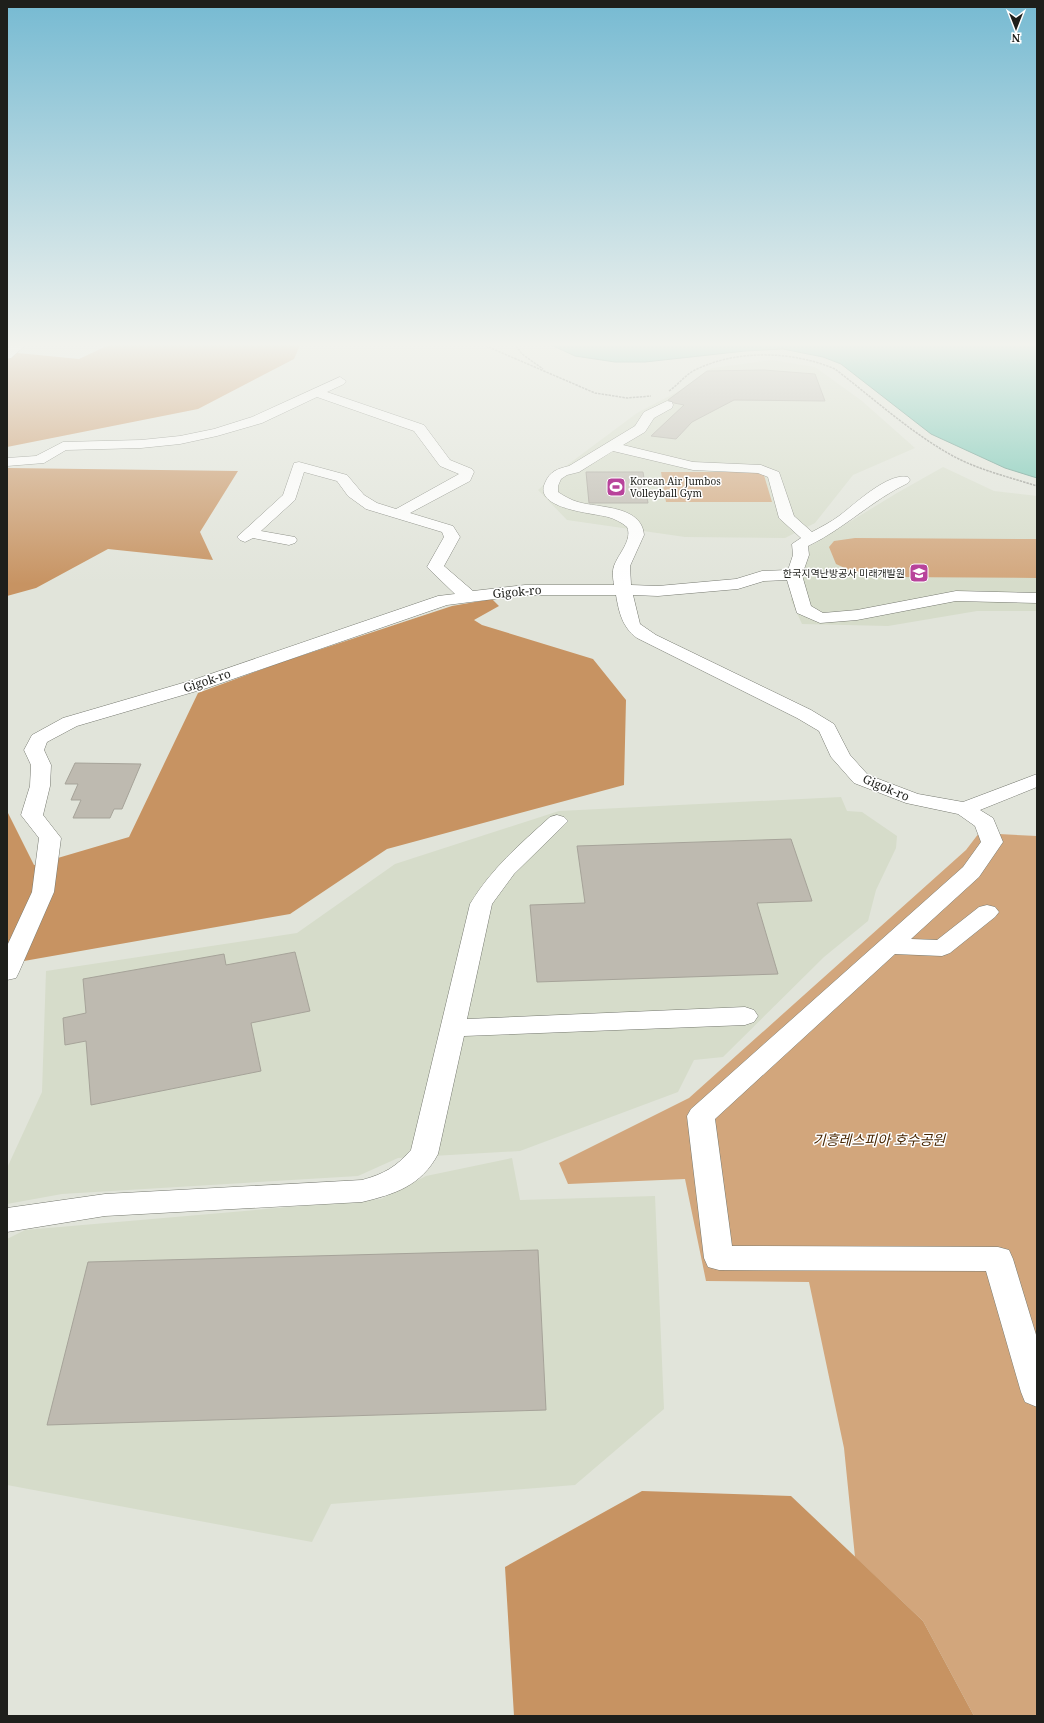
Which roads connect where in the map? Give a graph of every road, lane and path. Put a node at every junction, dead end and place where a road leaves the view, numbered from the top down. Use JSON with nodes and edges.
{"nodes":[{"id":1,"x":246,"y":423,"type":"edge"},
{"id":2,"x":408,"y":423,"type":"edge"},
{"id":3,"x":644,"y":423,"type":"edge"},
{"id":4,"x":657,"y":423,"type":"edge"},
{"id":5,"x":906,"y":423,"type":"edge"},
{"id":6,"x":662,"y":424,"type":"dead end"},
{"id":7,"x":612,"y":447,"type":"junction"},
{"id":8,"x":7,"y":462,"type":"edge"},
{"id":9,"x":903,"y":480,"type":"dead end"},
{"id":10,"x":1037,"y":486,"type":"edge"},
{"id":11,"x":396,"y":514,"type":"junction"},
{"id":12,"x":811,"y":539,"type":"junction"},
{"id":13,"x":289,"y":540,"type":"dead end"},
{"id":14,"x":794,"y":575,"type":"junction"},
{"id":15,"x":623,"y":589,"type":"junction"},
{"id":16,"x":469,"y":597,"type":"junction"},
{"id":17,"x":1037,"y":598,"type":"edge"},
{"id":18,"x":1037,"y":780,"type":"edge"},
{"id":19,"x":965,"y":809,"type":"junction"},
{"id":20,"x":557,"y":821,"type":"dead end"},
{"id":21,"x":987,"y":912,"type":"dead end"},
{"id":22,"x":890,"y":946,"type":"junction"},
{"id":23,"x":7,"y":972,"type":"edge"},
{"id":24,"x":745,"y":1016,"type":"dead end"},
{"id":25,"x":453,"y":1028,"type":"junction"},
{"id":26,"x":7,"y":1220,"type":"edge"},
{"id":27,"x":1037,"y":1392,"type":"edge"}],
"edges":[{"from":1,"to":8,"type":"street"},
{"from":2,"to":11,"type":"street"},
{"from":3,"to":7,"type":"street"},
{"from":4,"to":6,"type":"street"},
{"from":5,"to":10,"type":"path"},
{"from":7,"to":12,"type":"street"},
{"from":7,"to":15,"type":"street"},
{"from":9,"to":12,"type":"street"},
{"from":11,"to":13,"type":"street"},
{"from":11,"to":16,"type":"street"},
{"from":12,"to":14,"type":"street"},
{"from":14,"to":15,"type":"street","name":"Gigok-ro"},
{"from":14,"to":17,"type":"street"},
{"from":15,"to":16,"type":"street","name":"Gigok-ro"},
{"from":15,"to":19,"type":"street","name":"Gigok-ro"},
{"from":16,"to":23,"type":"street","name":"Gigok-ro"},
{"from":18,"to":19,"type":"street"},
{"from":19,"to":22,"type":"street"},
{"from":20,"to":25,"type":"street"},
{"from":21,"to":22,"type":"street"},
{"from":22,"to":27,"type":"street"},
{"from":24,"to":25,"type":"street"},
{"from":25,"to":26,"type":"street"}]}
